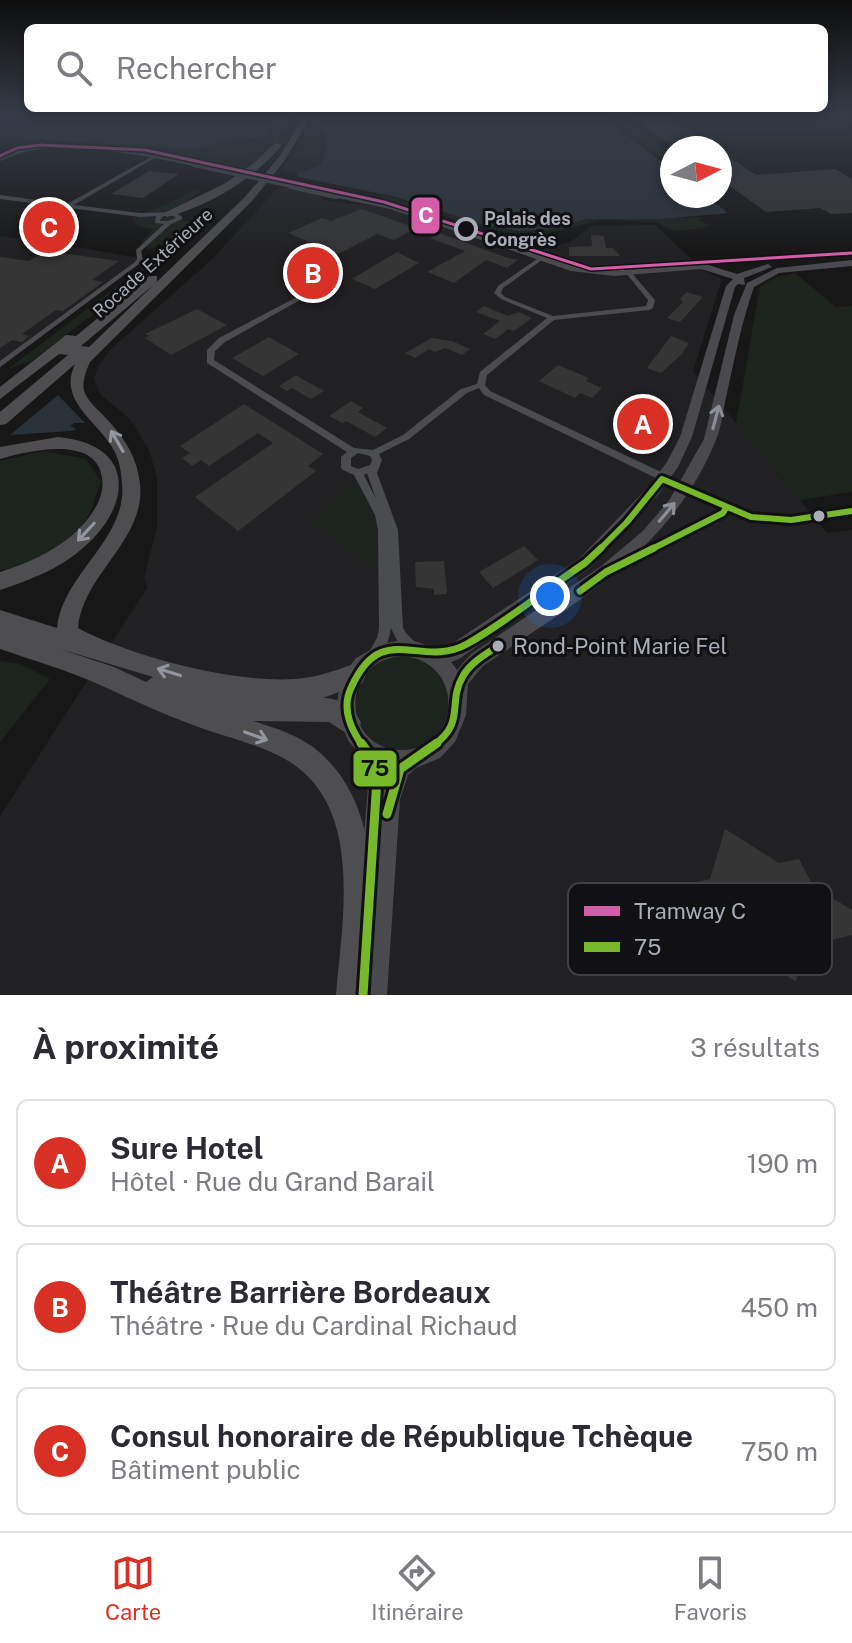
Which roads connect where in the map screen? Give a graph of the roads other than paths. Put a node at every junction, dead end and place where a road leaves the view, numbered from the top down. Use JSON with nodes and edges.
{"nodes":[{"id":1,"x":147,"y":160,"type":"edge"},
{"id":2,"x":179,"y":160,"type":"edge"},
{"id":3,"x":264,"y":160,"type":"edge"},
{"id":4,"x":270,"y":160,"type":"edge"},
{"id":5,"x":280,"y":160,"type":"edge"},
{"id":6,"x":0,"y":197,"type":"edge"},
{"id":7,"x":68,"y":206,"type":"junction"},
{"id":8,"x":140,"y":215,"type":"junction"},
{"id":9,"x":167,"y":217,"type":"junction"},
{"id":10,"x":540,"y":259,"type":"junction"},
{"id":11,"x":852,"y":260,"type":"edge"},
{"id":12,"x":178,"y":262,"type":"junction"},
{"id":13,"x":628,"y":272,"type":"junction"},
{"id":14,"x":742,"y":281,"type":"junction"},
{"id":15,"x":316,"y":289,"type":"dead end"},
{"id":16,"x":552,"y":318,"type":"junction"},
{"id":17,"x":0,"y":365,"type":"edge"},
{"id":18,"x":481,"y":385,"type":"junction"},
{"id":19,"x":0,"y":392,"type":"edge"},
{"id":20,"x":0,"y":406,"type":"edge"},
{"id":21,"x":0,"y":420,"type":"edge"},
{"id":22,"x":353,"y":451,"type":"junction"},
{"id":23,"x":0,"y":453,"type":"edge"},
{"id":24,"x":374,"y":453,"type":"junction"},
{"id":25,"x":374,"y":467,"type":"junction"},
{"id":26,"x":358,"y":473,"type":"junction"},
{"id":27,"x":662,"y":479,"type":"junction"},
{"id":28,"x":685,"y":488,"type":"junction"},
{"id":29,"x":726,"y":508,"type":"junction"},
{"id":30,"x":852,"y":511,"type":"edge"},
{"id":31,"x":606,"y":572,"type":"junction"},
{"id":32,"x":0,"y":581,"type":"edge"},
{"id":33,"x":0,"y":620,"type":"edge"},
{"id":34,"x":0,"y":639,"type":"edge"},
{"id":35,"x":413,"y":648,"type":"junction"},
{"id":36,"x":0,"y":650,"type":"edge"},
{"id":37,"x":433,"y":656,"type":"junction"},
{"id":38,"x":371,"y":658,"type":"junction"},
{"id":39,"x":94,"y":664,"type":"junction"},
{"id":40,"x":354,"y":675,"type":"junction"},
{"id":41,"x":458,"y":692,"type":"junction"},
{"id":42,"x":349,"y":723,"type":"junction"},
{"id":43,"x":370,"y":751,"type":"junction"},
{"id":44,"x":411,"y":759,"type":"junction"},
{"id":45,"x":352,"y":995,"type":"edge"},
{"id":46,"x":363,"y":995,"type":"edge"},
{"id":47,"x":375,"y":995,"type":"edge"}],
"edges":[{"from":1,"to":7,"type":"street"},
{"from":2,"to":10,"type":"main road","bridge":true},
{"from":3,"to":9,"type":"highway"},
{"from":4,"to":12,"type":"highway"},
{"from":5,"to":12,"type":"highway","name":"Rocade Extérieure"},
{"from":6,"to":7,"type":"street"},
{"from":7,"to":8,"type":"street"},
{"from":8,"to":9,"type":"street"},
{"from":8,"to":9,"type":"street"},
{"from":9,"to":17,"type":"street"},
{"from":10,"to":13,"type":"main road"},
{"from":10,"to":16,"type":"street"},
{"from":11,"to":14,"type":"main road"},
{"from":12,"to":19,"type":"highway"},
{"from":12,"to":20,"type":"highway"},
{"from":12,"to":21,"type":"highway","name":"Rocade Extérieure"},
{"from":39,"to":12,"type":"highway","one_way":true},
{"from":13,"to":14,"type":"main road"},
{"from":13,"to":16,"type":"street"},
{"from":14,"to":27,"type":"main road"},
{"from":28,"to":14,"type":"main road","one_way":true},
{"from":15,"to":22,"type":"street"},
{"from":16,"to":18,"type":"street"},
{"from":18,"to":24,"type":"street"},
{"from":18,"to":27,"type":"street"},
{"from":22,"to":24,"type":"street"},
{"from":22,"to":26,"type":"street"},
{"from":23,"to":32,"type":"highway","one_way":true},
{"from":24,"to":25,"type":"street"},
{"from":25,"to":26,"type":"street"},
{"from":25,"to":35,"type":"street"},
{"from":26,"to":38,"type":"street"},
{"from":27,"to":28,"type":"street"},
{"from":27,"to":37,"type":"main road"},
{"from":28,"to":29,"type":"street"},
{"from":31,"to":28,"type":"main road","one_way":true},
{"from":29,"to":30,"type":"street"},
{"from":29,"to":31,"type":"street"},
{"from":31,"to":41,"type":"main road"},
{"from":33,"to":39,"type":"highway"},
{"from":34,"to":39,"type":"highway"},
{"from":35,"to":37,"type":"main road"},
{"from":35,"to":38,"type":"main road"},
{"from":36,"to":39,"type":"highway"},
{"from":37,"to":41,"type":"main road"},
{"from":38,"to":40,"type":"main road"},
{"from":40,"to":39,"type":"highway","one_way":true},
{"from":39,"to":42,"type":"highway"},
{"from":39,"to":45,"type":"highway","one_way":true},
{"from":40,"to":42,"type":"main road"},
{"from":41,"to":44,"type":"main road"},
{"from":42,"to":43,"type":"main road"},
{"from":43,"to":44,"type":"main road"},
{"from":43,"to":46,"type":"main road"},
{"from":44,"to":47,"type":"main road"}]}
